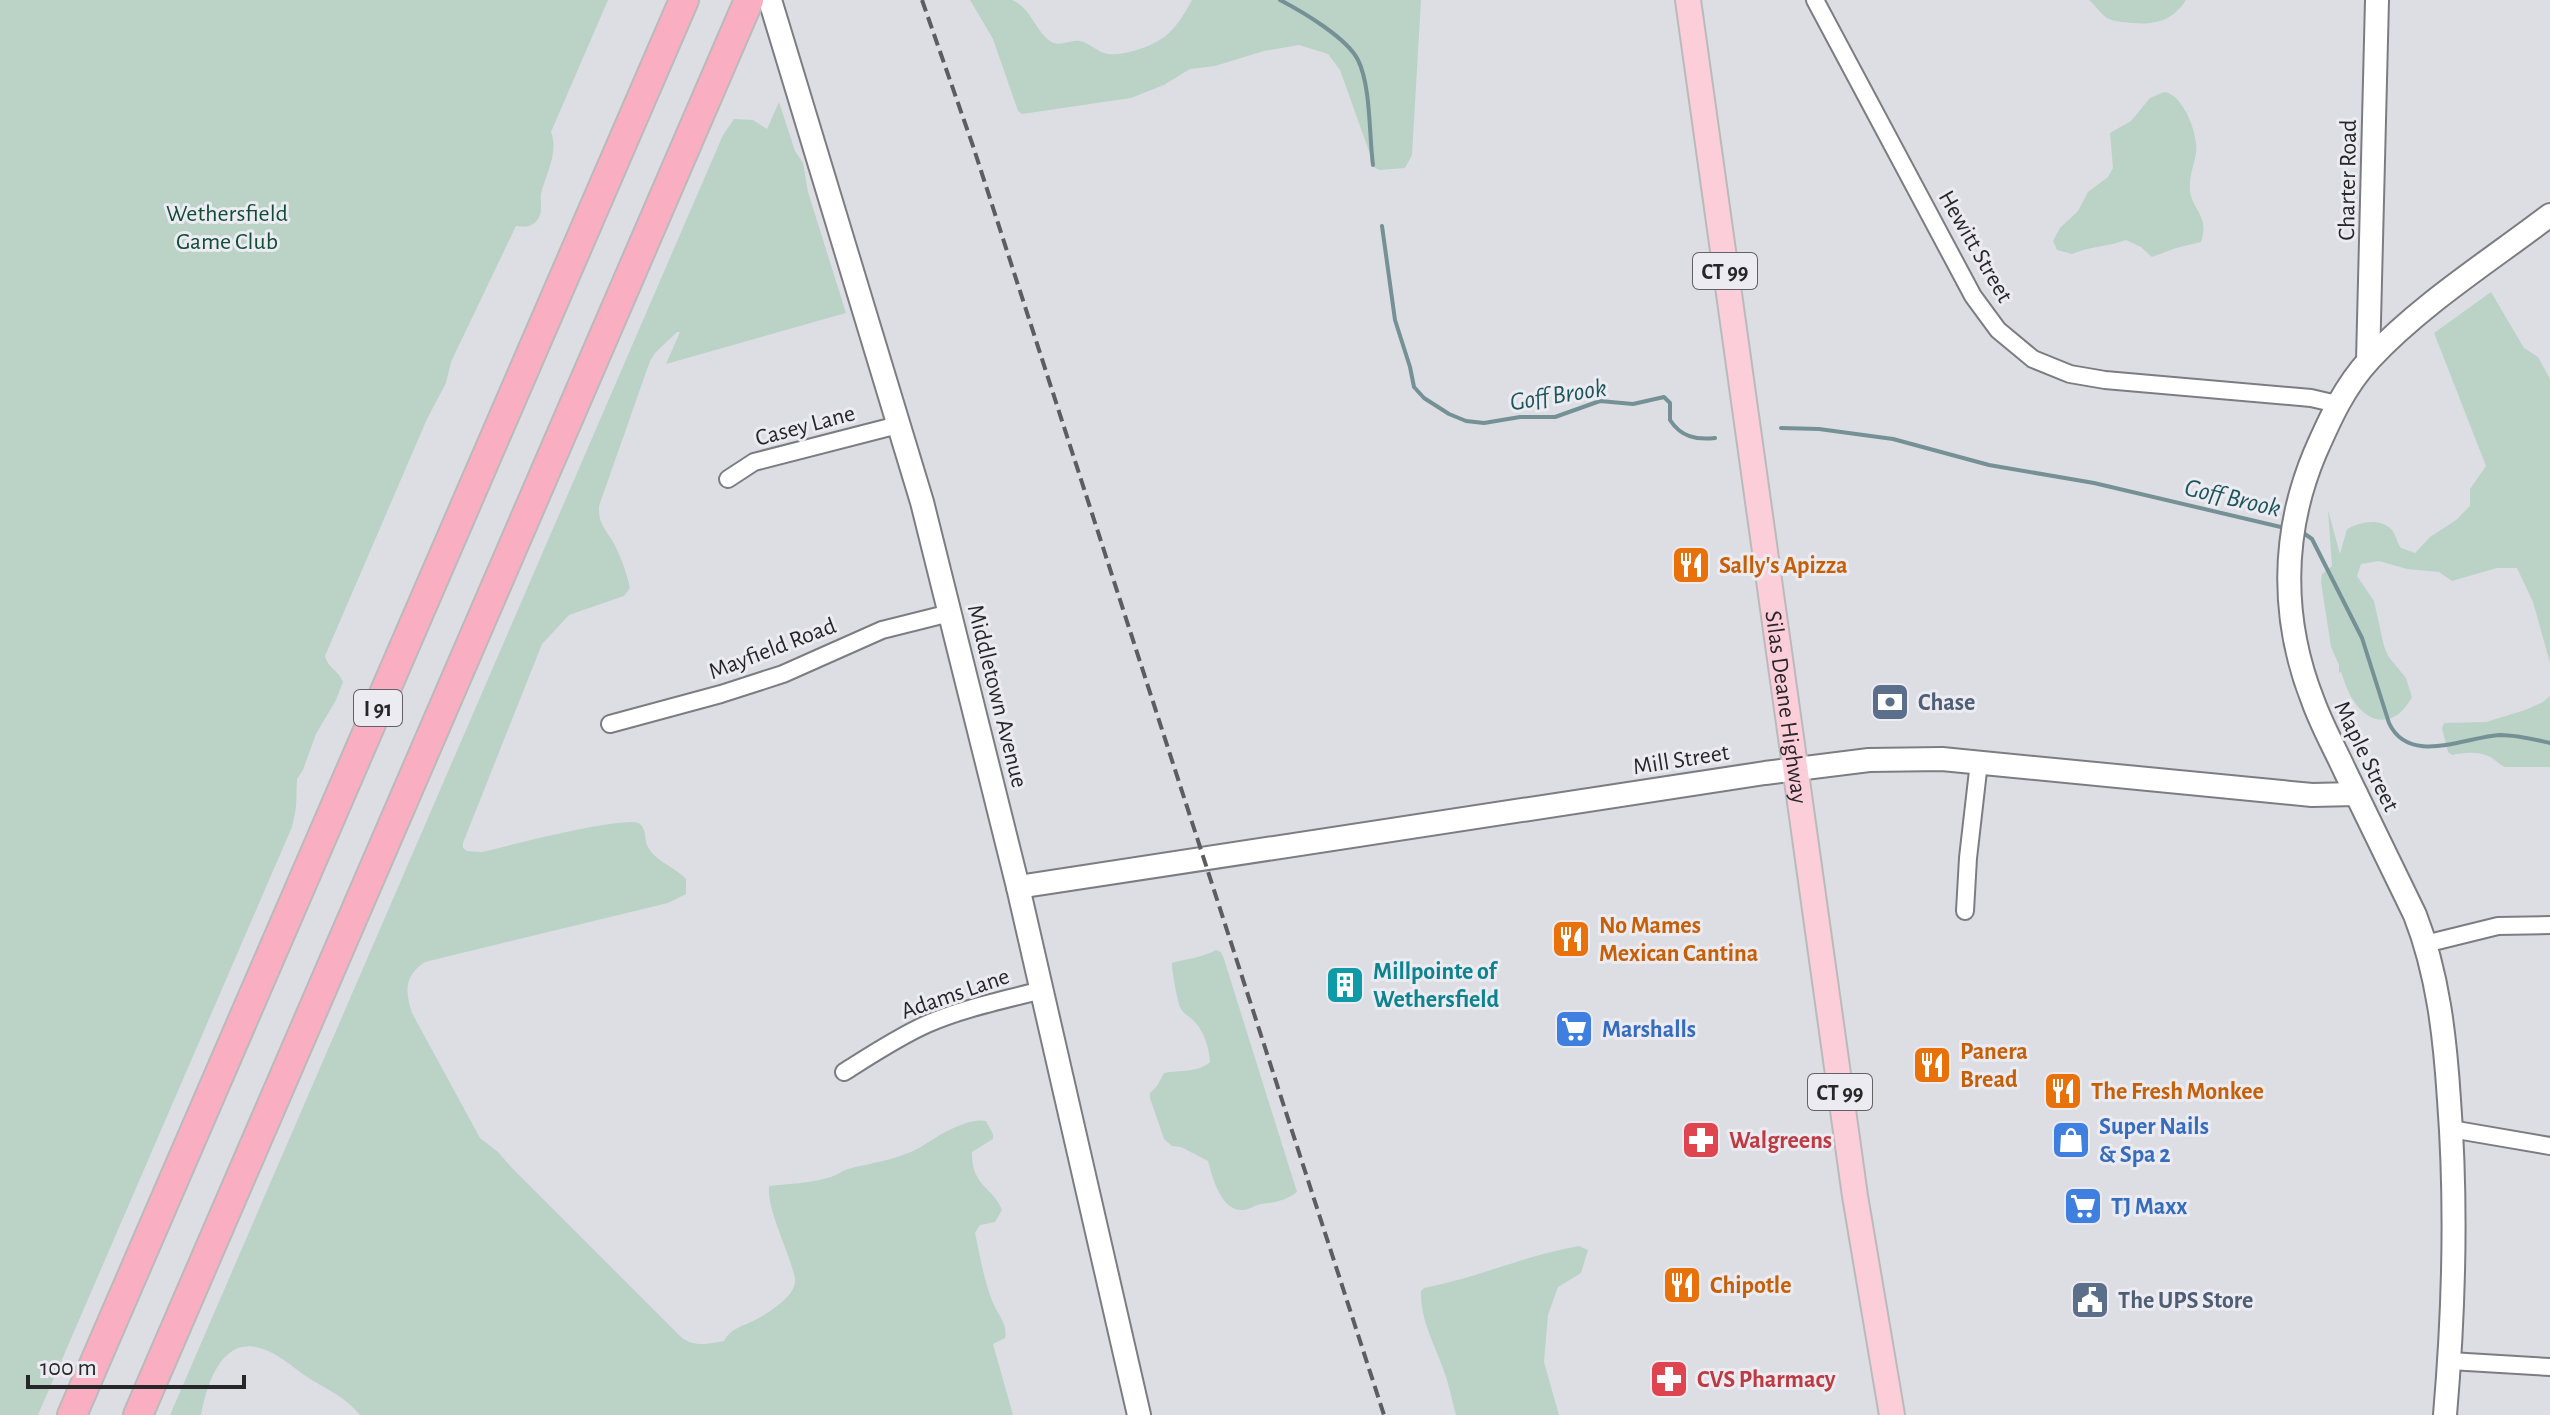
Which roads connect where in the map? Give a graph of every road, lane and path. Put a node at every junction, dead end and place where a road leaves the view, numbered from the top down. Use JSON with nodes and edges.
{"nodes":[{"id":1,"x":684,"y":0,"type":"edge"},
{"id":2,"x":749,"y":0,"type":"edge"},
{"id":3,"x":770,"y":0,"type":"edge"},
{"id":4,"x":1688,"y":0,"type":"edge"},
{"id":5,"x":1815,"y":0,"type":"edge"},
{"id":6,"x":2377,"y":0,"type":"edge"},
{"id":7,"x":2550,"y":215,"type":"edge"},
{"id":8,"x":2368,"y":361,"type":"junction"},
{"id":9,"x":2337,"y":404,"type":"junction"},
{"id":10,"x":898,"y":425,"type":"junction"},
{"id":11,"x":728,"y":479,"type":"dead end"},
{"id":12,"x":950,"y":613,"type":"junction"},
{"id":13,"x":610,"y":724,"type":"dead end"},
{"id":14,"x":1979,"y":762,"type":"junction"},
{"id":15,"x":1794,"y":769,"type":"junction"},
{"id":16,"x":2356,"y":794,"type":"junction"},
{"id":17,"x":1018,"y":887,"type":"junction"},
{"id":18,"x":1965,"y":911,"type":"dead end"},
{"id":19,"x":2550,"y":925,"type":"edge"},
{"id":20,"x":2425,"y":944,"type":"junction"},
{"id":21,"x":1042,"y":990,"type":"junction"},
{"id":22,"x":844,"y":1072,"type":"dead end"},
{"id":23,"x":2451,"y":1129,"type":"junction"},
{"id":24,"x":2550,"y":1146,"type":"edge"},
{"id":25,"x":2450,"y":1361,"type":"junction"},
{"id":26,"x":2550,"y":1367,"type":"edge"},
{"id":27,"x":72,"y":1415,"type":"edge"},
{"id":28,"x":138,"y":1415,"type":"edge"},
{"id":29,"x":1139,"y":1415,"type":"edge"},
{"id":30,"x":1892,"y":1415,"type":"edge"},
{"id":31,"x":2445,"y":1415,"type":"edge"}],
"edges":[{"from":1,"to":27,"type":"highway","number":"I 91"},
{"from":2,"to":28,"type":"highway","number":"I 91"},
{"from":3,"to":10,"type":"street","name":"Middletown Avenue"},
{"from":4,"to":15,"type":"main road","name":"Silas Deane Highway","number":"CT 99"},
{"from":5,"to":9,"type":"street","name":"Hewitt Street"},
{"from":6,"to":8,"type":"street","name":"Charter Road"},
{"from":7,"to":8,"type":"street","name":"Maple Street"},
{"from":8,"to":9,"type":"street","name":"Maple Street"},
{"from":9,"to":16,"type":"street","name":"Maple Street"},
{"from":10,"to":11,"type":"street","name":"Casey Lane"},
{"from":10,"to":12,"type":"street","name":"Middletown Avenue"},
{"from":12,"to":13,"type":"street","name":"Mayfield Road"},
{"from":12,"to":17,"type":"street","name":"Middletown Avenue"},
{"from":14,"to":15,"type":"street","name":"Mill Street"},
{"from":14,"to":16,"type":"street","name":"Mill Street"},
{"from":14,"to":18,"type":"street"},
{"from":15,"to":17,"type":"street","name":"Mill Street"},
{"from":15,"to":30,"type":"main road","name":"Silas Deane Highway","number":"CT 99"},
{"from":16,"to":20,"type":"street","name":"Maple Street"},
{"from":17,"to":21,"type":"street","name":"Middletown Avenue"},
{"from":19,"to":20,"type":"street"},
{"from":20,"to":23,"type":"street","name":"Maple Street"},
{"from":21,"to":22,"type":"street","name":"Adams Lane"},
{"from":21,"to":29,"type":"street","name":"Middletown Avenue"},
{"from":23,"to":24,"type":"street"},
{"from":23,"to":25,"type":"street","name":"Maple Street"},
{"from":25,"to":26,"type":"street"},
{"from":25,"to":31,"type":"street","name":"Maple Street"}]}
